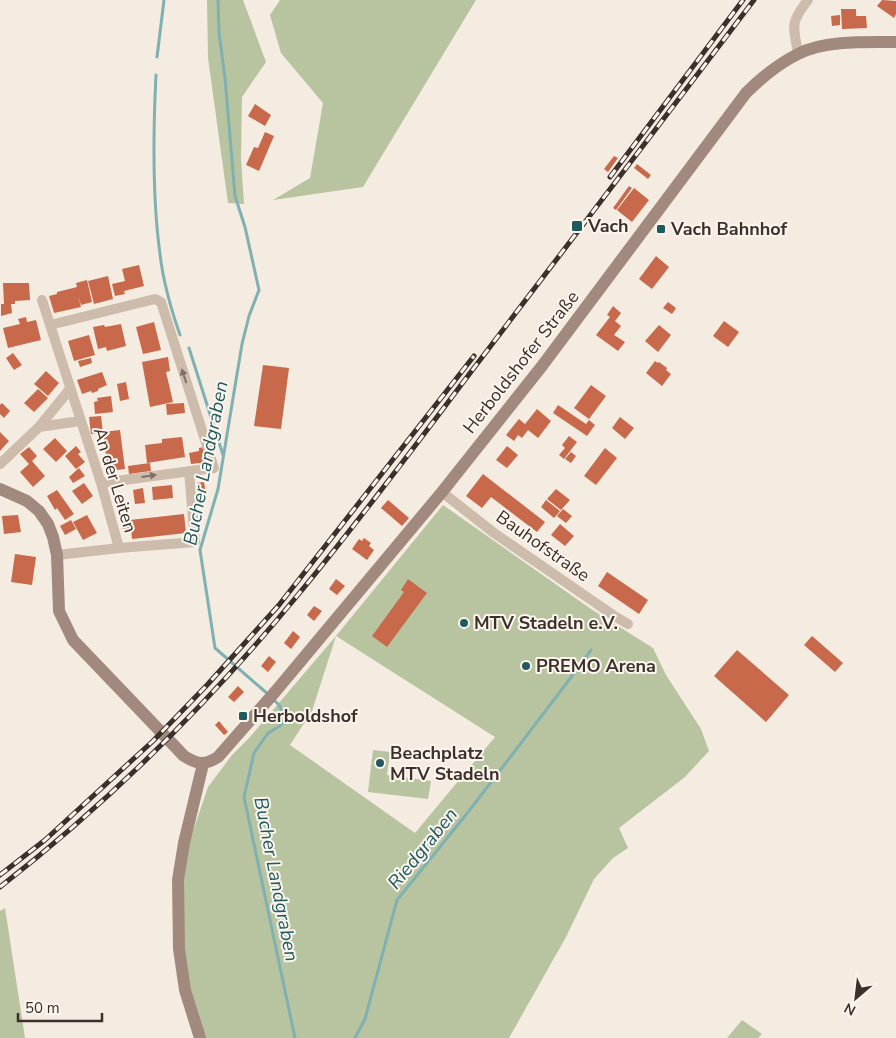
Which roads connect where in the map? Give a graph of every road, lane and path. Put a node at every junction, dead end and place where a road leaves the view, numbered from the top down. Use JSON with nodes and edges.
{"nodes":[{"id":1,"x":808,"y":0,"type":"edge"},
{"id":2,"x":896,"y":42,"type":"edge"},
{"id":3,"x":798,"y":53,"type":"junction"},
{"id":4,"x":42,"y":300,"type":"dead end"},
{"id":5,"x":50,"y":325,"type":"junction"},
{"id":6,"x":70,"y":390,"type":"junction"},
{"id":7,"x":80,"y":421,"type":"junction"},
{"id":8,"x":39,"y":427,"type":"junction"},
{"id":9,"x":0,"y":464,"type":"edge"},
{"id":10,"x":189,"y":470,"type":"junction"},
{"id":11,"x":101,"y":483,"type":"junction"},
{"id":12,"x":0,"y":489,"type":"edge"},
{"id":13,"x":442,"y":492,"type":"junction"},
{"id":14,"x":119,"y":548,"type":"junction"},
{"id":15,"x":57,"y":555,"type":"junction"},
{"id":16,"x":628,"y":624,"type":"dead end"},
{"id":17,"x":203,"y":764,"type":"junction"},
{"id":18,"x":200,"y":1038,"type":"edge"}],
"edges":[{"from":1,"to":3,"type":"street"},
{"from":2,"to":3,"type":"street","name":"Herboldshofer Straße"},
{"from":3,"to":13,"type":"street","name":"Herboldshofer Straße"},
{"from":4,"to":5,"type":"street","name":"An der Leiten"},
{"from":5,"to":6,"type":"street","name":"An der Leiten"},
{"from":10,"to":5,"type":"street","one_way":true},
{"from":6,"to":7,"type":"street","name":"An der Leiten"},
{"from":6,"to":8,"type":"street"},
{"from":7,"to":8,"type":"street","name":"An der Leiten"},
{"from":7,"to":11,"type":"street","name":"An der Leiten"},
{"from":8,"to":9,"type":"street"},
{"from":11,"to":10,"type":"street","one_way":true},
{"from":10,"to":14,"type":"street"},
{"from":11,"to":14,"type":"street","name":"An der Leiten"},
{"from":12,"to":15,"type":"street"},
{"from":13,"to":16,"type":"street","name":"Bauhofstraße"},
{"from":13,"to":17,"type":"street","name":"Herboldshofer Straße"},
{"from":14,"to":15,"type":"street"},
{"from":15,"to":17,"type":"street"},
{"from":17,"to":18,"type":"street"}]}
